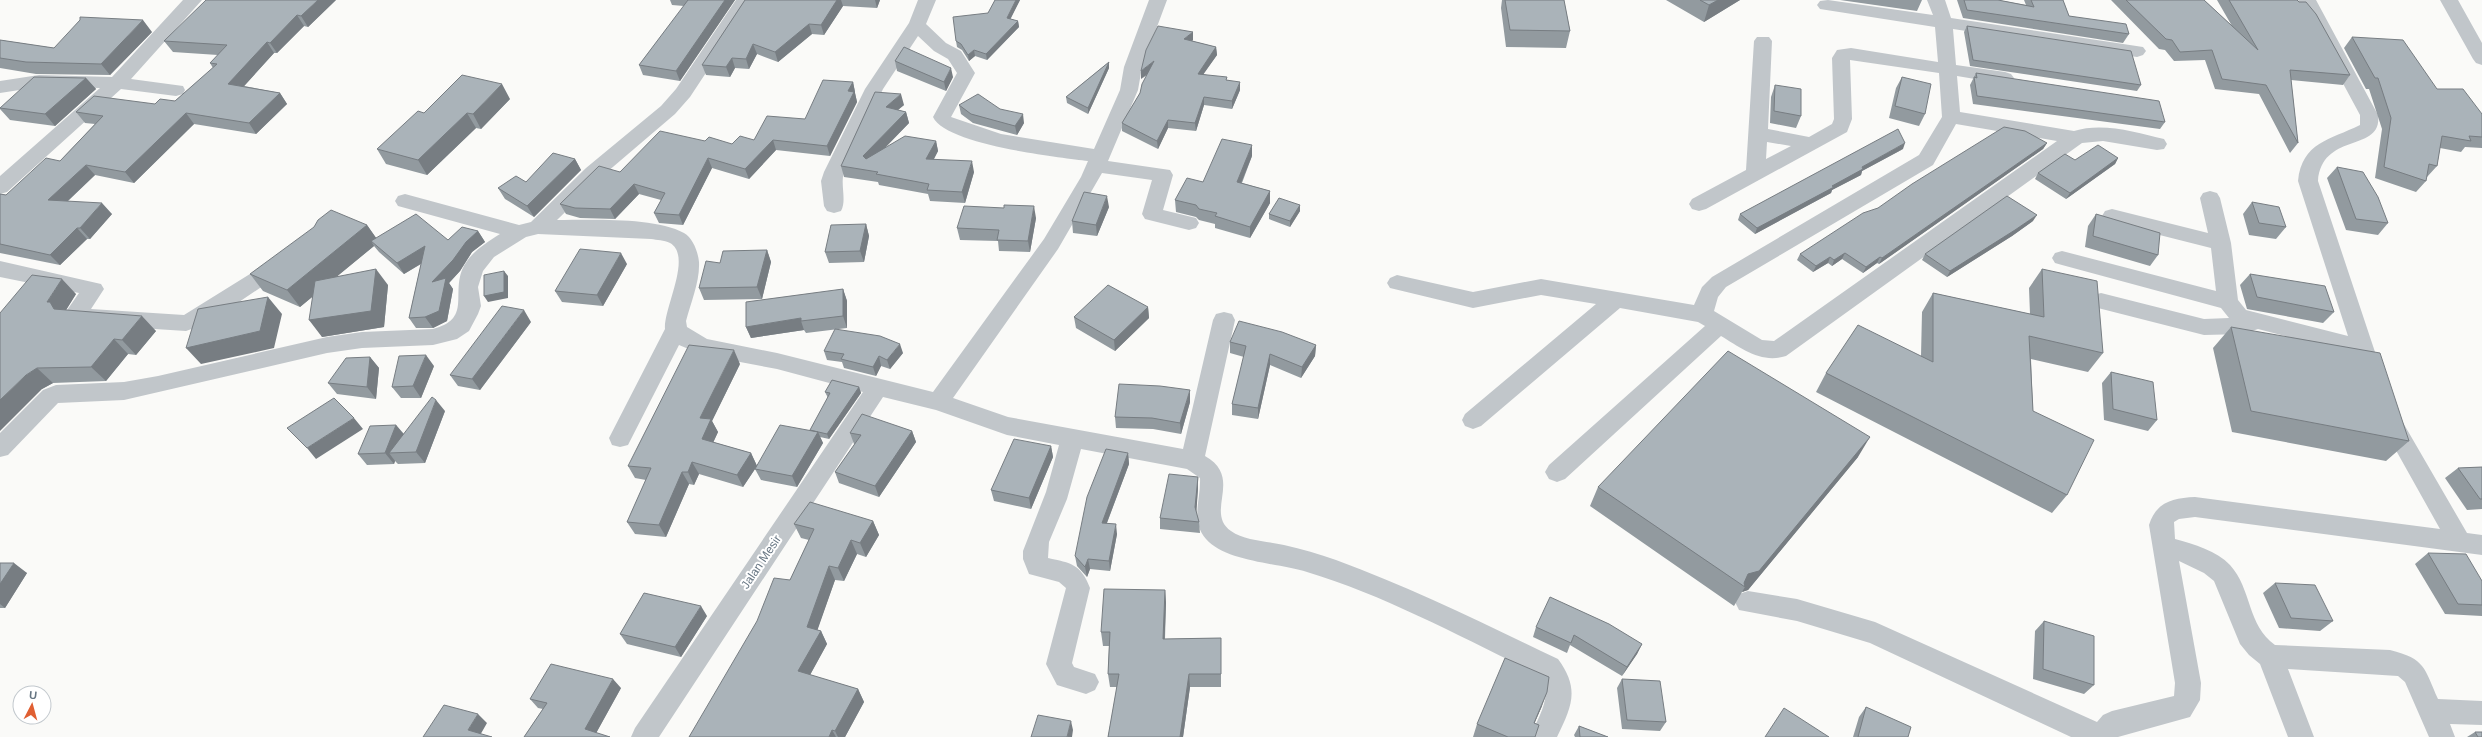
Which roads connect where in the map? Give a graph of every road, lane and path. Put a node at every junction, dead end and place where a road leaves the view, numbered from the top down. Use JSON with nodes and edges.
{"nodes":[{"id":1,"x":193,"y":0,"type":"edge"},
{"id":2,"x":745,"y":0,"type":"edge"},
{"id":3,"x":926,"y":0,"type":"edge"},
{"id":4,"x":1158,"y":0,"type":"edge"},
{"id":5,"x":1936,"y":0,"type":"edge"},
{"id":6,"x":2307,"y":0,"type":"edge"},
{"id":7,"x":2449,"y":0,"type":"edge"},
{"id":8,"x":1826,"y":5,"type":"dead end"},
{"id":9,"x":1944,"y":22,"type":"junction"},
{"id":10,"x":917,"y":25,"type":"junction"},
{"id":11,"x":1763,"y":40,"type":"dead end"},
{"id":12,"x":2137,"y":51,"type":"dead end"},
{"id":13,"x":2482,"y":59,"type":"edge"},
{"id":14,"x":1947,"y":70,"type":"junction"},
{"id":15,"x":2023,"y":81,"type":"edge"},
{"id":16,"x":117,"y":83,"type":"junction"},
{"id":17,"x":0,"y":87,"type":"edge"},
{"id":18,"x":176,"y":90,"type":"dead end"},
{"id":19,"x":1951,"y":117,"type":"junction"},
{"id":20,"x":1758,"y":134,"type":"junction"},
{"id":21,"x":2075,"y":138,"type":"junction"},
{"id":22,"x":1813,"y":144,"type":"junction"},
{"id":23,"x":2157,"y":144,"type":"dead end"},
{"id":24,"x":1098,"y":161,"type":"junction"},
{"id":25,"x":1756,"y":173,"type":"junction"},
{"id":26,"x":0,"y":187,"type":"edge"},
{"id":27,"x":2210,"y":198,"type":"dead end"},
{"id":28,"x":405,"y":201,"type":"dead end"},
{"id":29,"x":1699,"y":204,"type":"dead end"},
{"id":30,"x":834,"y":206,"type":"dead end"},
{"id":31,"x":2112,"y":216,"type":"dead end"},
{"id":32,"x":1189,"y":223,"type":"dead end"},
{"id":33,"x":528,"y":230,"type":"junction"},
{"id":34,"x":2220,"y":243,"type":"junction"},
{"id":35,"x":300,"y":251,"type":"edge"},
{"id":36,"x":2062,"y":258,"type":"dead end"},
{"id":37,"x":0,"y":269,"type":"edge"},
{"id":38,"x":1397,"y":283,"type":"dead end"},
{"id":39,"x":1616,"y":299,"type":"junction"},
{"id":40,"x":2101,"y":301,"type":"dead end"},
{"id":41,"x":2228,"y":302,"type":"junction"},
{"id":42,"x":1224,"y":320,"type":"dead end"},
{"id":43,"x":1712,"y":320,"type":"junction"},
{"id":44,"x":2254,"y":322,"type":"junction"},
{"id":45,"x":676,"y":329,"type":"junction"},
{"id":46,"x":2363,"y":348,"type":"junction"},
{"id":47,"x":878,"y":386,"type":"junction"},
{"id":48,"x":938,"y":402,"type":"junction"},
{"id":49,"x":1473,"y":420,"type":"dead end"},
{"id":50,"x":620,"y":438,"type":"dead end"},
{"id":51,"x":1072,"y":439,"type":"junction"},
{"id":52,"x":0,"y":448,"type":"edge"},
{"id":53,"x":1192,"y":460,"type":"junction"},
{"id":54,"x":1557,"y":472,"type":"dead end"},
{"id":55,"x":2471,"y":544,"type":"edge"},
{"id":56,"x":2164,"y":547,"type":"junction"},
{"id":57,"x":1748,"y":602,"type":"dead end"},
{"id":58,"x":2270,"y":656,"type":"junction"},
{"id":59,"x":1086,"y":682,"type":"dead end"},
{"id":60,"x":2429,"y":711,"type":"junction"},
{"id":61,"x":2482,"y":713,"type":"edge"},
{"id":62,"x":644,"y":737,"type":"edge"},
{"id":63,"x":1543,"y":737,"type":"edge"},
{"id":64,"x":2100,"y":737,"type":"edge"},
{"id":65,"x":2301,"y":737,"type":"edge"},
{"id":66,"x":2442,"y":737,"type":"edge"}],
"edges":[{"from":1,"to":16,"type":"street"},
{"from":2,"to":33,"type":"street"},
{"from":3,"to":10,"type":"street"},
{"from":4,"to":24,"type":"street"},
{"from":5,"to":9,"type":"street"},
{"from":6,"to":46,"type":"street"},
{"from":7,"to":13,"type":"street"},
{"from":8,"to":9,"type":"street"},
{"from":9,"to":12,"type":"street"},
{"from":9,"to":14,"type":"street"},
{"from":10,"to":24,"type":"street"},
{"from":10,"to":30,"type":"street"},
{"from":11,"to":20,"type":"street"},
{"from":14,"to":15,"type":"street"},
{"from":14,"to":19,"type":"street"},
{"from":14,"to":22,"type":"street"},
{"from":16,"to":17,"type":"street"},
{"from":16,"to":18,"type":"street"},
{"from":16,"to":26,"type":"street"},
{"from":19,"to":21,"type":"street"},
{"from":19,"to":43,"type":"street"},
{"from":20,"to":22,"type":"street"},
{"from":20,"to":25,"type":"street"},
{"from":21,"to":23,"type":"street"},
{"from":21,"to":43,"type":"street"},
{"from":22,"to":25,"type":"street"},
{"from":24,"to":32,"type":"street"},
{"from":24,"to":48,"type":"street"},
{"from":25,"to":29,"type":"street"},
{"from":27,"to":34,"type":"street"},
{"from":28,"to":33,"type":"street"},
{"from":31,"to":34,"type":"street"},
{"from":33,"to":45,"type":"street"},
{"from":33,"to":52,"type":"street"},
{"from":34,"to":41,"type":"street"},
{"from":35,"to":37,"type":"street"},
{"from":36,"to":41,"type":"street"},
{"from":38,"to":39,"type":"street"},
{"from":39,"to":43,"type":"street"},
{"from":39,"to":49,"type":"street"},
{"from":40,"to":44,"type":"street"},
{"from":41,"to":44,"type":"street"},
{"from":42,"to":53,"type":"street"},
{"from":43,"to":54,"type":"street"},
{"from":44,"to":46,"type":"street"},
{"from":45,"to":47,"type":"street"},
{"from":45,"to":50,"type":"street"},
{"from":46,"to":55,"type":"street"},
{"from":47,"to":48,"type":"street"},
{"from":47,"to":62,"type":"street","name":"Jalan Mesir"},
{"from":48,"to":51,"type":"street"},
{"from":51,"to":53,"type":"street"},
{"from":51,"to":59,"type":"street"},
{"from":53,"to":63,"type":"street"},
{"from":55,"to":56,"type":"street"},
{"from":56,"to":58,"type":"street"},
{"from":56,"to":64,"type":"street"},
{"from":57,"to":64,"type":"street"},
{"from":58,"to":60,"type":"street"},
{"from":58,"to":65,"type":"street"},
{"from":60,"to":61,"type":"street"},
{"from":60,"to":66,"type":"street"}]}
